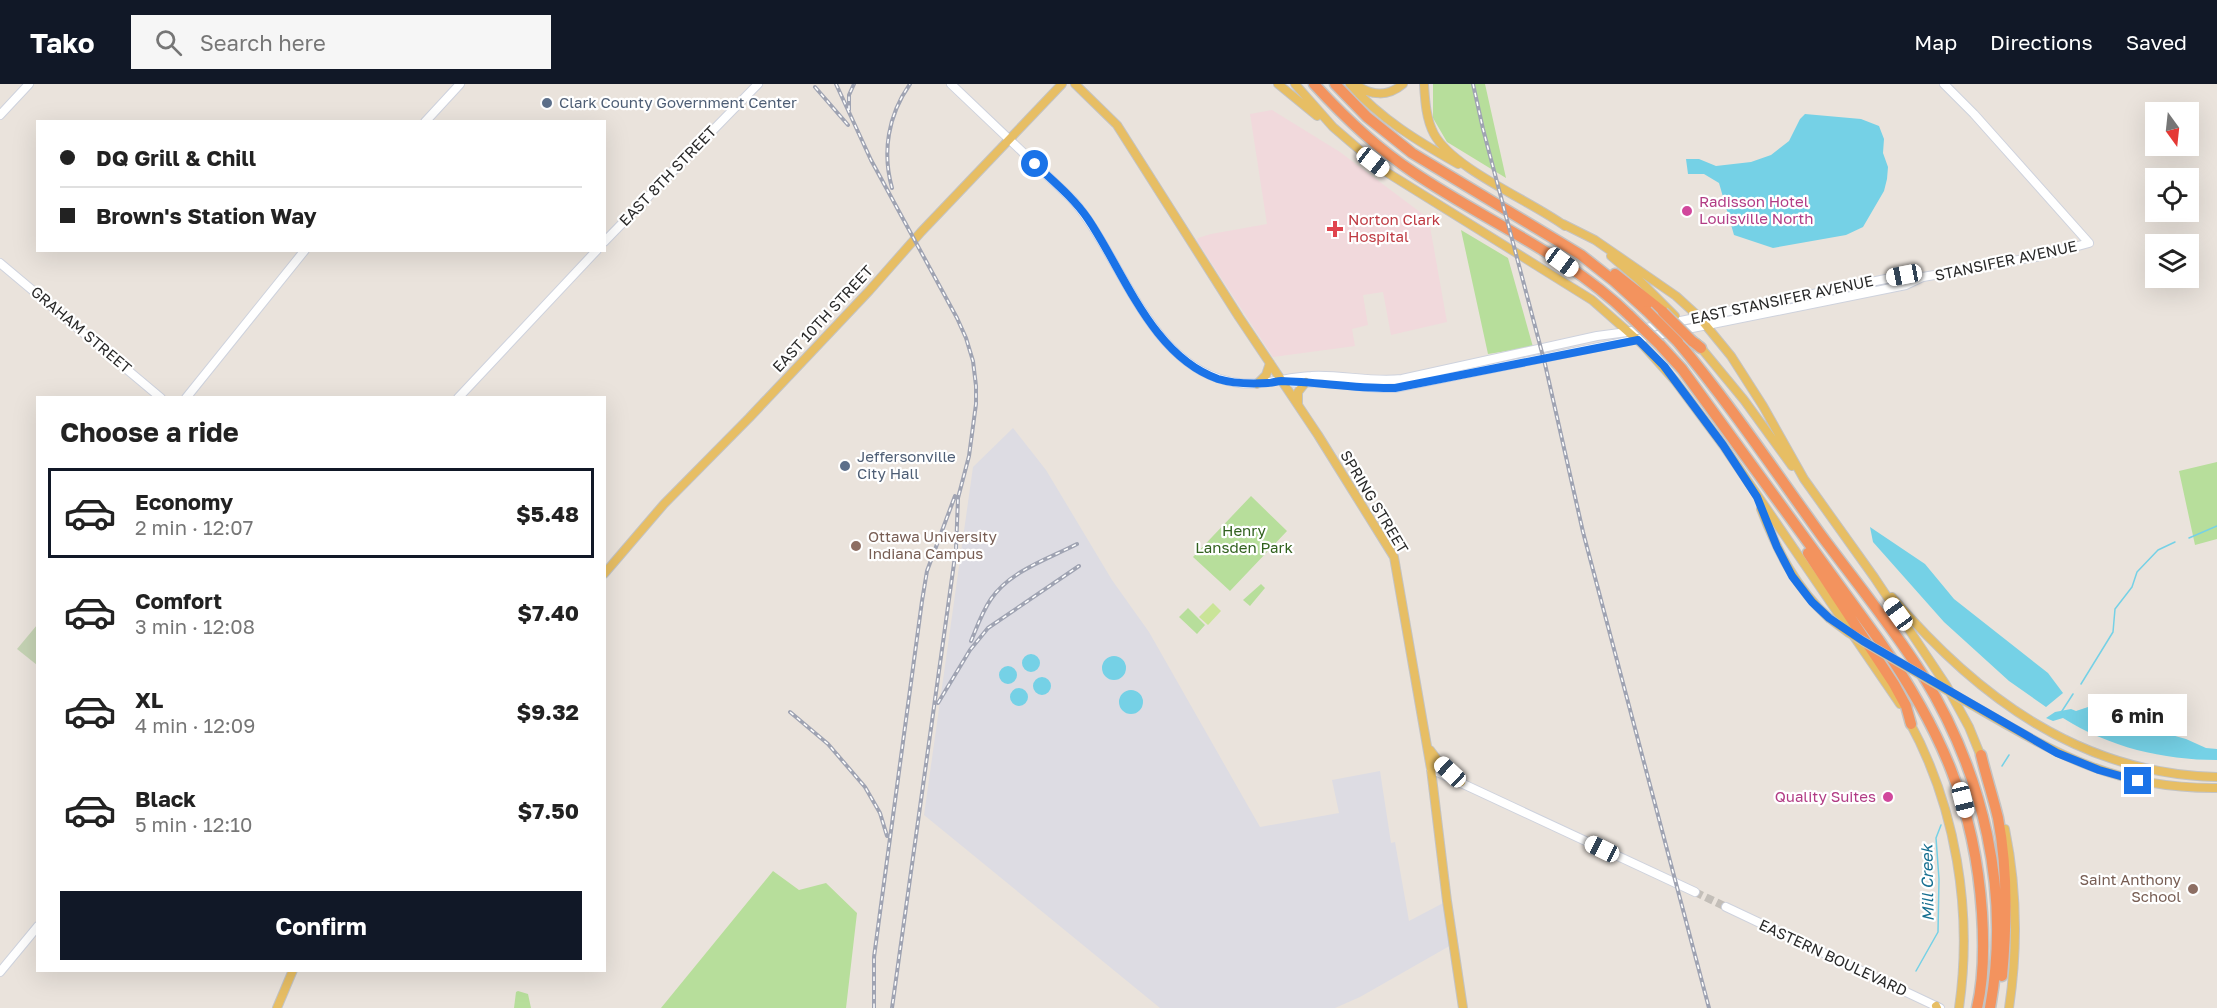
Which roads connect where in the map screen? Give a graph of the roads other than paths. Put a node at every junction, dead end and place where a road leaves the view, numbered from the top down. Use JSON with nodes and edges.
{"nodes":[{"id":1,"x":29,"y":84,"type":"edge"},
{"id":2,"x":460,"y":84,"type":"edge"},
{"id":3,"x":758,"y":84,"type":"edge"},
{"id":4,"x":951,"y":84,"type":"edge"},
{"id":5,"x":1062,"y":84,"type":"edge"},
{"id":6,"x":1075,"y":84,"type":"edge"},
{"id":7,"x":1278,"y":84,"type":"edge"},
{"id":8,"x":1295,"y":84,"type":"edge"},
{"id":9,"x":1314,"y":84,"type":"edge"},
{"id":10,"x":1335,"y":84,"type":"edge"},
{"id":11,"x":1350,"y":84,"type":"edge"},
{"id":12,"x":1355,"y":84,"type":"edge"},
{"id":13,"x":1403,"y":84,"type":"edge"},
{"id":14,"x":1424,"y":84,"type":"edge"},
{"id":15,"x":1944,"y":84,"type":"edge"},
{"id":16,"x":0,"y":115,"type":"edge"},
{"id":17,"x":427,"y":120,"type":"edge"},
{"id":18,"x":1333,"y":128,"type":"junction"},
{"id":19,"x":1010,"y":140,"type":"junction"},
{"id":20,"x":1482,"y":176,"type":"junction"},
{"id":21,"x":1563,"y":224,"type":"junction"},
{"id":22,"x":606,"y":240,"type":"edge"},
{"id":23,"x":303,"y":252,"type":"edge"},
{"id":24,"x":595,"y":252,"type":"edge"},
{"id":25,"x":1581,"y":255,"type":"junction"},
{"id":26,"x":0,"y":263,"type":"edge"},
{"id":27,"x":1923,"y":278,"type":"junction"},
{"id":28,"x":1699,"y":317,"type":"junction"},
{"id":29,"x":1706,"y":325,"type":"junction"},
{"id":30,"x":1627,"y":332,"type":"junction"},
{"id":31,"x":1638,"y":340,"type":"junction"},
{"id":32,"x":1696,"y":343,"type":"junction"},
{"id":33,"x":1270,"y":363,"type":"junction"},
{"id":34,"x":1281,"y":381,"type":"junction"},
{"id":35,"x":1306,"y":382,"type":"junction"},
{"id":36,"x":1257,"y":384,"type":"junction"},
{"id":37,"x":159,"y":396,"type":"edge"},
{"id":38,"x":188,"y":396,"type":"edge"},
{"id":39,"x":460,"y":396,"type":"edge"},
{"id":40,"x":1298,"y":404,"type":"junction"},
{"id":41,"x":1804,"y":480,"type":"junction"},
{"id":42,"x":1757,"y":497,"type":"junction"},
{"id":43,"x":1801,"y":533,"type":"junction"},
{"id":44,"x":606,"y":572,"type":"edge"},
{"id":45,"x":1874,"y":577,"type":"junction"},
{"id":46,"x":1911,"y":724,"type":"junction"},
{"id":47,"x":1427,"y":746,"type":"junction"},
{"id":48,"x":1981,"y":755,"type":"junction"},
{"id":49,"x":1431,"y":769,"type":"junction"},
{"id":50,"x":2217,"y":777,"type":"edge"},
{"id":51,"x":1461,"y":782,"type":"junction"},
{"id":52,"x":2217,"y":788,"type":"edge"},
{"id":53,"x":1695,"y":892,"type":"tunnel mouth"},
{"id":54,"x":1726,"y":907,"type":"tunnel mouth"},
{"id":55,"x":36,"y":928,"type":"edge"},
{"id":56,"x":0,"y":972,"type":"edge"},
{"id":57,"x":292,"y":972,"type":"edge"},
{"id":58,"x":1938,"y":1007,"type":"edge"},
{"id":59,"x":277,"y":1008,"type":"edge"},
{"id":60,"x":1463,"y":1008,"type":"edge"},
{"id":61,"x":1959,"y":1008,"type":"edge"},
{"id":62,"x":1977,"y":1008,"type":"edge"},
{"id":63,"x":1993,"y":1008,"type":"edge"},
{"id":64,"x":2009,"y":1008,"type":"edge"}],
"edges":[{"from":1,"to":16,"type":"street"},
{"from":2,"to":17,"type":"street"},
{"from":3,"to":22,"type":"street","name":"EAST 8TH STREET"},
{"from":4,"to":19,"type":"street"},
{"from":5,"to":19,"type":"main road","name":"EAST 10TH STREET"},
{"from":6,"to":33,"type":"main road","name":"SPRING STREET"},
{"from":7,"to":18,"type":"main road"},
{"from":8,"to":18,"type":"main road"},
{"from":9,"to":43,"type":"highway","bridge":true},
{"from":10,"to":25,"type":"highway"},
{"from":11,"to":20,"type":"main road"},
{"from":12,"to":13,"type":"main road"},
{"from":14,"to":20,"type":"main road"},
{"from":15,"to":27,"type":"street","name":"STANSIFER AVENUE"},
{"from":18,"to":30,"type":"main road"},
{"from":19,"to":36,"type":"street"},
{"from":19,"to":44,"type":"main road","name":"EAST 10TH STREET"},
{"from":20,"to":21,"type":"main road"},
{"from":21,"to":28,"type":"main road"},
{"from":21,"to":32,"type":"main road","bridge":true},
{"from":23,"to":38,"type":"street"},
{"from":24,"to":39,"type":"street"},
{"from":25,"to":32,"type":"highway","bridge":true},
{"from":25,"to":63,"type":"highway","bridge":true},
{"from":26,"to":37,"type":"street","name":"GRAHAM STREET"},
{"from":27,"to":28,"type":"street","name":"EAST STANSIFER AVENUE"},
{"from":27,"to":29,"type":"street","name":"EAST STANSIFER AVENUE"},
{"from":28,"to":29,"type":"main road"},
{"from":28,"to":30,"type":"street","name":"EAST STANSIFER AVENUE"},
{"from":29,"to":31,"type":"street","name":"EAST STANSIFER AVENUE"},
{"from":29,"to":41,"type":"main road"},
{"from":30,"to":31,"type":"main road"},
{"from":30,"to":34,"type":"street","name":"EAST STANSIFER AVENUE"},
{"from":31,"to":35,"type":"street","name":"EAST STANSIFER AVENUE"},
{"from":31,"to":42,"type":"main road"},
{"from":32,"to":41,"type":"main road"},
{"from":33,"to":34,"type":"main road","name":"SPRING STREET"},
{"from":33,"to":36,"type":"main road"},
{"from":34,"to":35,"type":"street","name":"EAST STANSIFER AVENUE"},
{"from":34,"to":36,"type":"street"},
{"from":34,"to":40,"type":"main road","name":"SPRING STREET"},
{"from":35,"to":40,"type":"main road"},
{"from":40,"to":47,"type":"main road","name":"SPRING STREET"},
{"from":41,"to":45,"type":"main road"},
{"from":42,"to":46,"type":"main road"},
{"from":42,"to":52,"type":"main road","bridge":true},
{"from":43,"to":46,"type":"highway"},
{"from":43,"to":62,"type":"highway"},
{"from":45,"to":48,"type":"main road"},
{"from":45,"to":50,"type":"main road"},
{"from":46,"to":61,"type":"main road"},
{"from":47,"to":49,"type":"main road","name":"SPRING STREET"},
{"from":47,"to":51,"type":"main road"},
{"from":48,"to":63,"type":"highway"},
{"from":48,"to":64,"type":"main road"},
{"from":49,"to":51,"type":"street"},
{"from":49,"to":60,"type":"main road","name":"SPRING STREET"},
{"from":51,"to":53,"type":"street"},
{"from":54,"to":58,"type":"street","name":"EASTERN BOULEVARD"},
{"from":55,"to":56,"type":"street"},
{"from":57,"to":59,"type":"main road"}]}
